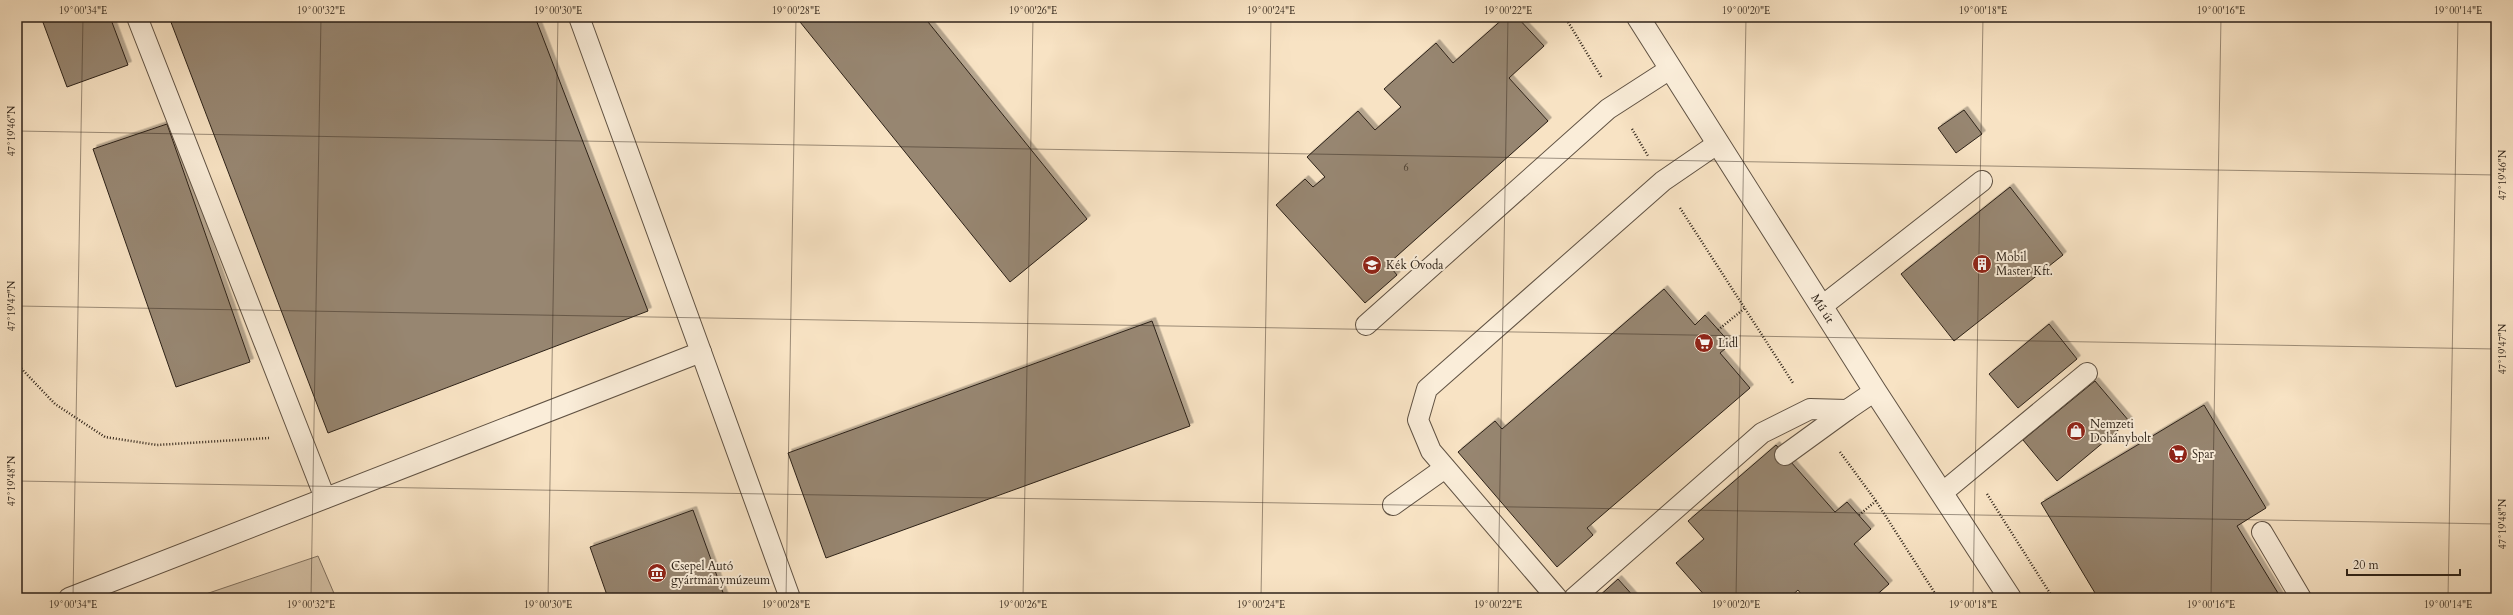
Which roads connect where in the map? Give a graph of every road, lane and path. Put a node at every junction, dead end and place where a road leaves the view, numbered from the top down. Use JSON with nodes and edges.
{"nodes":[{"id":1,"x":137,"y":17,"type":"edge"},
{"id":2,"x":579,"y":17,"type":"edge"},
{"id":3,"x":1638,"y":17,"type":"edge"},
{"id":4,"x":1670,"y":69,"type":"junction"},
{"id":5,"x":1717,"y":144,"type":"junction"},
{"id":6,"x":1982,"y":181,"type":"dead end"},
{"id":7,"x":1821,"y":307,"type":"junction"},
{"id":8,"x":1745,"y":308,"type":"dead end"},
{"id":9,"x":1366,"y":325,"type":"dead end"},
{"id":10,"x":1718,"y":330,"type":"dead end"},
{"id":11,"x":701,"y":352,"type":"junction"},
{"id":12,"x":17,"y":364,"type":"edge"},
{"id":13,"x":2087,"y":373,"type":"dead end"},
{"id":14,"x":1875,"y":391,"type":"junction"},
{"id":15,"x":1846,"y":410,"type":"junction"},
{"id":16,"x":299,"y":436,"type":"junction"},
{"id":17,"x":1785,"y":455,"type":"dead end"},
{"id":18,"x":1445,"y":468,"type":"junction"},
{"id":19,"x":1972,"y":470,"type":"junction"},
{"id":20,"x":1942,"y":493,"type":"junction"},
{"id":21,"x":325,"y":498,"type":"junction"},
{"id":22,"x":1876,"y":501,"type":"dead end"},
{"id":23,"x":1393,"y":505,"type":"dead end"},
{"id":24,"x":1859,"y":515,"type":"dead end"},
{"id":25,"x":2262,"y":532,"type":"dead end"},
{"id":26,"x":69,"y":598,"type":"edge"},
{"id":27,"x":790,"y":598,"type":"edge"},
{"id":28,"x":1556,"y":598,"type":"edge"},
{"id":29,"x":1574,"y":598,"type":"edge"},
{"id":30,"x":2010,"y":598,"type":"edge"},
{"id":31,"x":2053,"y":598,"type":"edge"},
{"id":32,"x":2301,"y":598,"type":"edge"}],
"edges":[{"from":1,"to":16,"type":"lane"},
{"from":2,"to":11,"type":"lane"},
{"from":3,"to":4,"type":"street","name":"Mű út"},
{"from":4,"to":5,"type":"street","name":"Mű út"},
{"from":4,"to":9,"type":"lane"},
{"from":5,"to":7,"type":"street","name":"Mű út"},
{"from":5,"to":18,"type":"lane"},
{"from":6,"to":7,"type":"lane"},
{"from":7,"to":14,"type":"street","name":"Mű út"},
{"from":8,"to":10,"type":"path"},
{"from":11,"to":21,"type":"lane"},
{"from":11,"to":27,"type":"lane"},
{"from":12,"to":16,"type":"path"},
{"from":13,"to":19,"type":"lane"},
{"from":14,"to":15,"type":"lane"},
{"from":14,"to":20,"type":"street","name":"Mű út"},
{"from":15,"to":17,"type":"lane"},
{"from":15,"to":29,"type":"lane"},
{"from":16,"to":21,"type":"lane"},
{"from":18,"to":23,"type":"lane"},
{"from":18,"to":28,"type":"lane"},
{"from":19,"to":20,"type":"lane"},
{"from":19,"to":31,"type":"path"},
{"from":20,"to":30,"type":"street","name":"Mű út"},
{"from":21,"to":26,"type":"lane"},
{"from":22,"to":24,"type":"path"},
{"from":25,"to":32,"type":"lane"}]}
